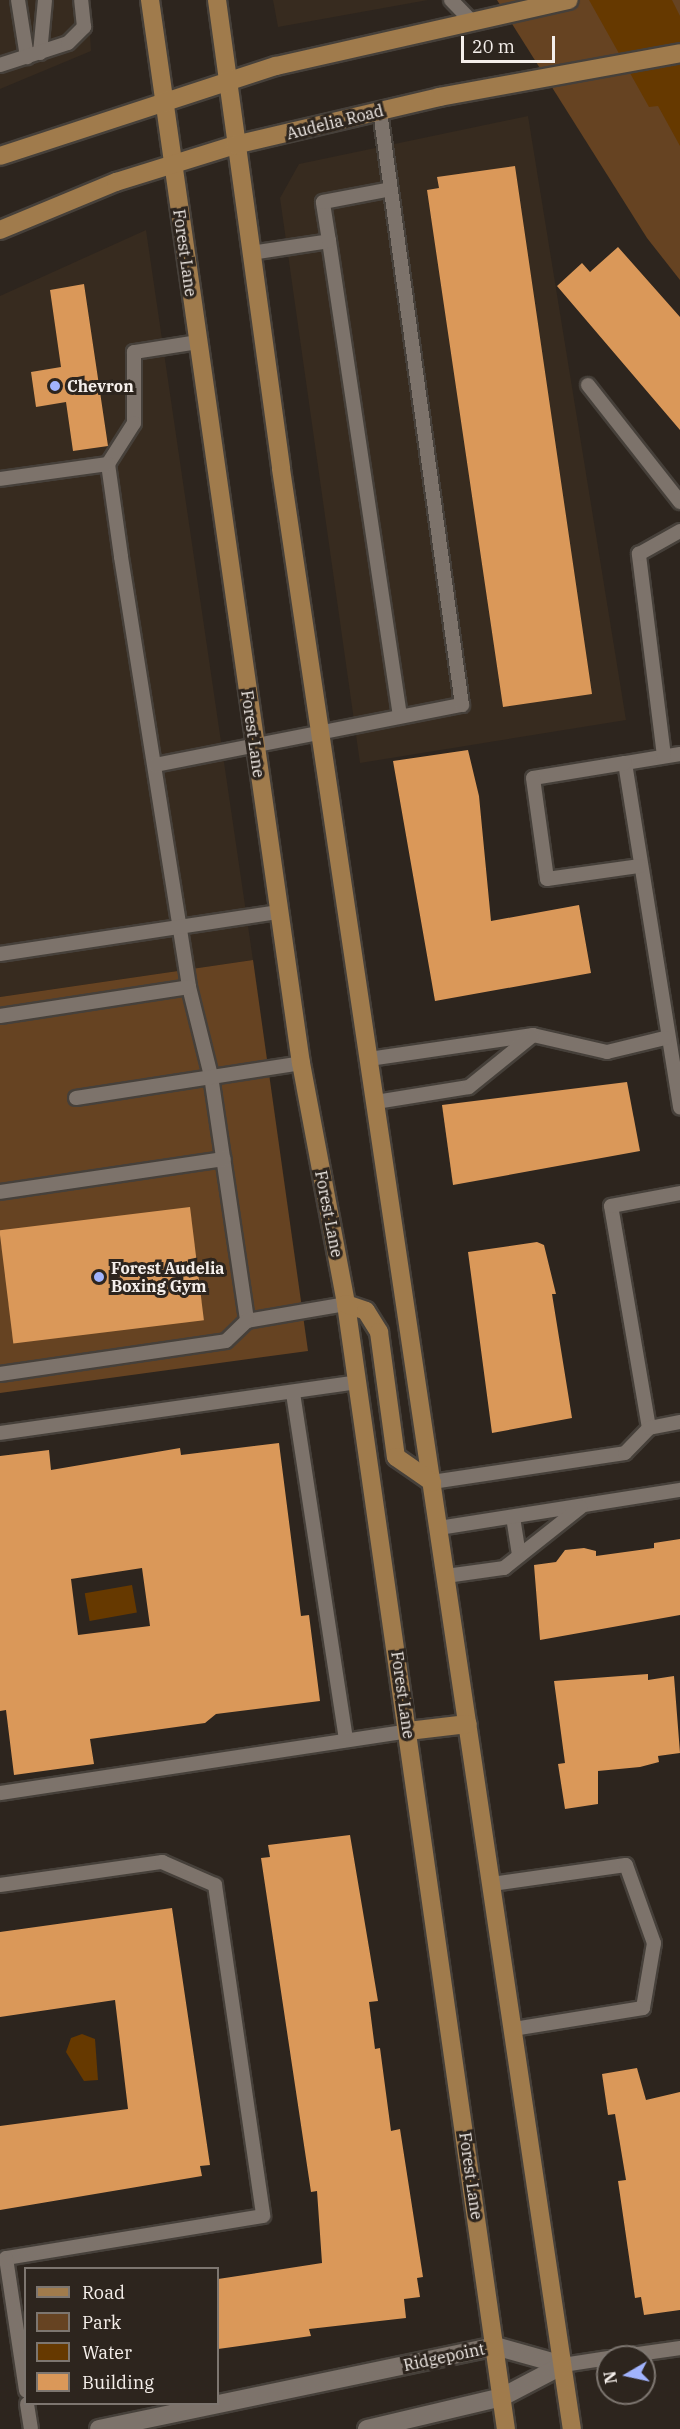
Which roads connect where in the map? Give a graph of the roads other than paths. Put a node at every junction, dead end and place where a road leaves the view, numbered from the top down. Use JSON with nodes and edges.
{"nodes":[{"id":1,"x":18,"y":0,"type":"edge"},
{"id":2,"x":45,"y":0,"type":"edge"},
{"id":3,"x":81,"y":0,"type":"edge"},
{"id":4,"x":150,"y":0,"type":"edge"},
{"id":5,"x":217,"y":0,"type":"edge"},
{"id":6,"x":451,"y":0,"type":"edge"},
{"id":7,"x":562,"y":1,"type":"edge"},
{"id":8,"x":470,"y":20,"type":"junction"},
{"id":9,"x":680,"y":53,"type":"edge"},
{"id":10,"x":33,"y":55,"type":"junction"},
{"id":11,"x":0,"y":65,"type":"edge"},
{"id":12,"x":227,"y":80,"type":"junction"},
{"id":13,"x":164,"y":99,"type":"junction"},
{"id":14,"x":380,"y":111,"type":"junction"},
{"id":15,"x":235,"y":145,"type":"junction"},
{"id":16,"x":0,"y":156,"type":"edge"},
{"id":17,"x":173,"y":164,"type":"junction"},
{"id":18,"x":391,"y":189,"type":"junction"},
{"id":19,"x":0,"y":230,"type":"edge"},
{"id":20,"x":329,"y":241,"type":"junction"},
{"id":21,"x":251,"y":253,"type":"junction"},
{"id":22,"x":198,"y":342,"type":"junction"},
{"id":23,"x":588,"y":385,"type":"dead end"},
{"id":24,"x":108,"y":464,"type":"junction"},
{"id":25,"x":0,"y":479,"type":"edge"},
{"id":26,"x":680,"y":502,"type":"edge"},
{"id":27,"x":680,"y":531,"type":"edge"},
{"id":28,"x":400,"y":716,"type":"junction"},
{"id":29,"x":320,"y":732,"type":"junction"},
{"id":30,"x":254,"y":748,"type":"junction"},
{"id":31,"x":680,"y":754,"type":"edge"},
{"id":32,"x":664,"y":756,"type":"junction"},
{"id":33,"x":625,"y":763,"type":"junction"},
{"id":34,"x":155,"y":765,"type":"junction"},
{"id":35,"x":640,"y":866,"type":"junction"},
{"id":36,"x":279,"y":912,"type":"junction"},
{"id":37,"x":179,"y":927,"type":"junction"},
{"id":38,"x":0,"y":954,"type":"edge"},
{"id":39,"x":189,"y":987,"type":"junction"},
{"id":40,"x":0,"y":1016,"type":"edge"},
{"id":41,"x":533,"y":1035,"type":"junction"},
{"id":42,"x":665,"y":1038,"type":"junction"},
{"id":43,"x":369,"y":1059,"type":"junction"},
{"id":44,"x":301,"y":1063,"type":"junction"},
{"id":45,"x":211,"y":1076,"type":"junction"},
{"id":46,"x":76,"y":1098,"type":"dead end"},
{"id":47,"x":376,"y":1102,"type":"junction"},
{"id":48,"x":680,"y":1108,"type":"edge"},
{"id":49,"x":224,"y":1159,"type":"junction"},
{"id":50,"x":0,"y":1192,"type":"edge"},
{"id":51,"x":680,"y":1193,"type":"edge"},
{"id":52,"x":346,"y":1304,"type":"junction"},
{"id":53,"x":248,"y":1321,"type":"junction"},
{"id":54,"x":0,"y":1374,"type":"edge"},
{"id":55,"x":357,"y":1382,"type":"junction"},
{"id":56,"x":293,"y":1393,"type":"junction"},
{"id":57,"x":680,"y":1422,"type":"edge"},
{"id":58,"x":649,"y":1428,"type":"junction"},
{"id":59,"x":0,"y":1433,"type":"edge"},
{"id":60,"x":432,"y":1482,"type":"junction"},
{"id":61,"x":680,"y":1491,"type":"edge"},
{"id":62,"x":584,"y":1505,"type":"junction"},
{"id":63,"x":513,"y":1517,"type":"junction"},
{"id":64,"x":439,"y":1528,"type":"junction"},
{"id":65,"x":519,"y":1556,"type":"junction"},
{"id":66,"x":446,"y":1576,"type":"junction"},
{"id":67,"x":468,"y":1724,"type":"junction"},
{"id":68,"x":408,"y":1731,"type":"junction"},
{"id":69,"x":346,"y":1740,"type":"junction"},
{"id":70,"x":0,"y":1793,"type":"edge"},
{"id":71,"x":492,"y":1884,"type":"junction"},
{"id":72,"x":0,"y":1885,"type":"edge"},
{"id":73,"x":513,"y":2029,"type":"junction"},
{"id":74,"x":3,"y":2258,"type":"edge"},
{"id":75,"x":495,"y":2346,"type":"junction"},
{"id":76,"x":680,"y":2348,"type":"edge"},
{"id":77,"x":656,"y":2352,"type":"edge"},
{"id":78,"x":596,"y":2360,"type":"edge"},
{"id":79,"x":562,"y":2365,"type":"junction"},
{"id":80,"x":24,"y":2379,"type":"edge"},
{"id":81,"x":502,"y":2397,"type":"junction"},
{"id":82,"x":27,"y":2405,"type":"edge"},
{"id":83,"x":193,"y":2420,"type":"edge"},
{"id":84,"x":31,"y":2429,"type":"edge"},
{"id":85,"x":99,"y":2429,"type":"edge"},
{"id":86,"x":367,"y":2429,"type":"edge"},
{"id":87,"x":506,"y":2429,"type":"edge"},
{"id":88,"x":572,"y":2429,"type":"edge"}],
"edges":[{"from":1,"to":10,"type":"lane"},
{"from":2,"to":10,"type":"lane"},
{"from":3,"to":10,"type":"lane"},
{"from":4,"to":13,"type":"main road","name":"Forest Lane"},
{"from":5,"to":12,"type":"main road"},
{"from":6,"to":8,"type":"lane"},
{"from":7,"to":8,"type":"main road"},
{"from":8,"to":12,"type":"main road"},
{"from":9,"to":14,"type":"main road","name":"Audelia Road"},
{"from":10,"to":11,"type":"lane"},
{"from":12,"to":13,"type":"main road"},
{"from":12,"to":15,"type":"main road"},
{"from":13,"to":16,"type":"main road"},
{"from":13,"to":17,"type":"main road","name":"Forest Lane"},
{"from":14,"to":15,"type":"main road","name":"Audelia Road"},
{"from":14,"to":18,"type":"lane"},
{"from":15,"to":17,"type":"main road","name":"Audelia Road"},
{"from":15,"to":21,"type":"main road"},
{"from":17,"to":19,"type":"main road","name":"Audelia Road"},
{"from":17,"to":22,"type":"main road","name":"Forest Lane"},
{"from":18,"to":20,"type":"lane"},
{"from":18,"to":28,"type":"lane"},
{"from":20,"to":21,"type":"lane"},
{"from":20,"to":28,"type":"lane"},
{"from":21,"to":29,"type":"main road"},
{"from":22,"to":24,"type":"lane"},
{"from":22,"to":30,"type":"main road","name":"Forest Lane"},
{"from":23,"to":26,"type":"lane"},
{"from":24,"to":25,"type":"lane"},
{"from":24,"to":34,"type":"lane"},
{"from":27,"to":32,"type":"lane"},
{"from":28,"to":29,"type":"lane"},
{"from":29,"to":30,"type":"lane"},
{"from":29,"to":43,"type":"main road"},
{"from":30,"to":34,"type":"lane"},
{"from":30,"to":36,"type":"main road","name":"Forest Lane"},
{"from":31,"to":32,"type":"lane"},
{"from":32,"to":33,"type":"lane"},
{"from":33,"to":35,"type":"lane"},
{"from":33,"to":35,"type":"lane"},
{"from":34,"to":37,"type":"lane"},
{"from":35,"to":42,"type":"lane"},
{"from":36,"to":37,"type":"lane"},
{"from":36,"to":44,"type":"main road","name":"Forest Lane"},
{"from":37,"to":38,"type":"lane"},
{"from":37,"to":39,"type":"lane"},
{"from":39,"to":40,"type":"lane"},
{"from":39,"to":45,"type":"lane"},
{"from":41,"to":42,"type":"lane"},
{"from":41,"to":43,"type":"lane"},
{"from":41,"to":47,"type":"lane"},
{"from":42,"to":48,"type":"lane"},
{"from":43,"to":47,"type":"main road"},
{"from":44,"to":45,"type":"lane"},
{"from":44,"to":52,"type":"main road","name":"Forest Lane"},
{"from":45,"to":46,"type":"lane"},
{"from":45,"to":49,"type":"lane"},
{"from":47,"to":60,"type":"main road"},
{"from":49,"to":50,"type":"lane"},
{"from":49,"to":53,"type":"lane"},
{"from":51,"to":58,"type":"lane"},
{"from":52,"to":53,"type":"lane"},
{"from":52,"to":55,"type":"main road","name":"Forest Lane"},
{"from":52,"to":60,"type":"main road"},
{"from":53,"to":54,"type":"lane"},
{"from":55,"to":56,"type":"lane"},
{"from":55,"to":68,"type":"main road","name":"Forest Lane"},
{"from":56,"to":59,"type":"lane"},
{"from":56,"to":69,"type":"lane"},
{"from":57,"to":58,"type":"lane"},
{"from":58,"to":60,"type":"lane"},
{"from":60,"to":64,"type":"main road"},
{"from":61,"to":62,"type":"lane"},
{"from":62,"to":63,"type":"lane"},
{"from":62,"to":65,"type":"lane"},
{"from":63,"to":64,"type":"lane"},
{"from":63,"to":65,"type":"lane"},
{"from":64,"to":66,"type":"main road"},
{"from":65,"to":66,"type":"lane"},
{"from":66,"to":67,"type":"main road"},
{"from":67,"to":68,"type":"main road"},
{"from":67,"to":71,"type":"main road"},
{"from":68,"to":69,"type":"lane"},
{"from":68,"to":75,"type":"main road","name":"Forest Lane"},
{"from":69,"to":70,"type":"lane"},
{"from":71,"to":73,"type":"main road"},
{"from":71,"to":73,"type":"lane"},
{"from":72,"to":74,"type":"lane"},
{"from":73,"to":79,"type":"main road"},
{"from":74,"to":80,"type":"lane"},
{"from":75,"to":79,"type":"street","name":"Ridgepoint"},
{"from":75,"to":81,"type":"main road","name":"Forest Lane"},
{"from":75,"to":83,"type":"street","name":"Ridgepoint"},
{"from":76,"to":77,"type":"lane"},
{"from":78,"to":79,"type":"lane"},
{"from":79,"to":81,"type":"street"},
{"from":79,"to":88,"type":"main road"},
{"from":81,"to":86,"type":"street"},
{"from":81,"to":87,"type":"main road","name":"Forest Lane"},
{"from":82,"to":84,"type":"lane"},
{"from":83,"to":85,"type":"street","name":"Ridgepoint"}]}
